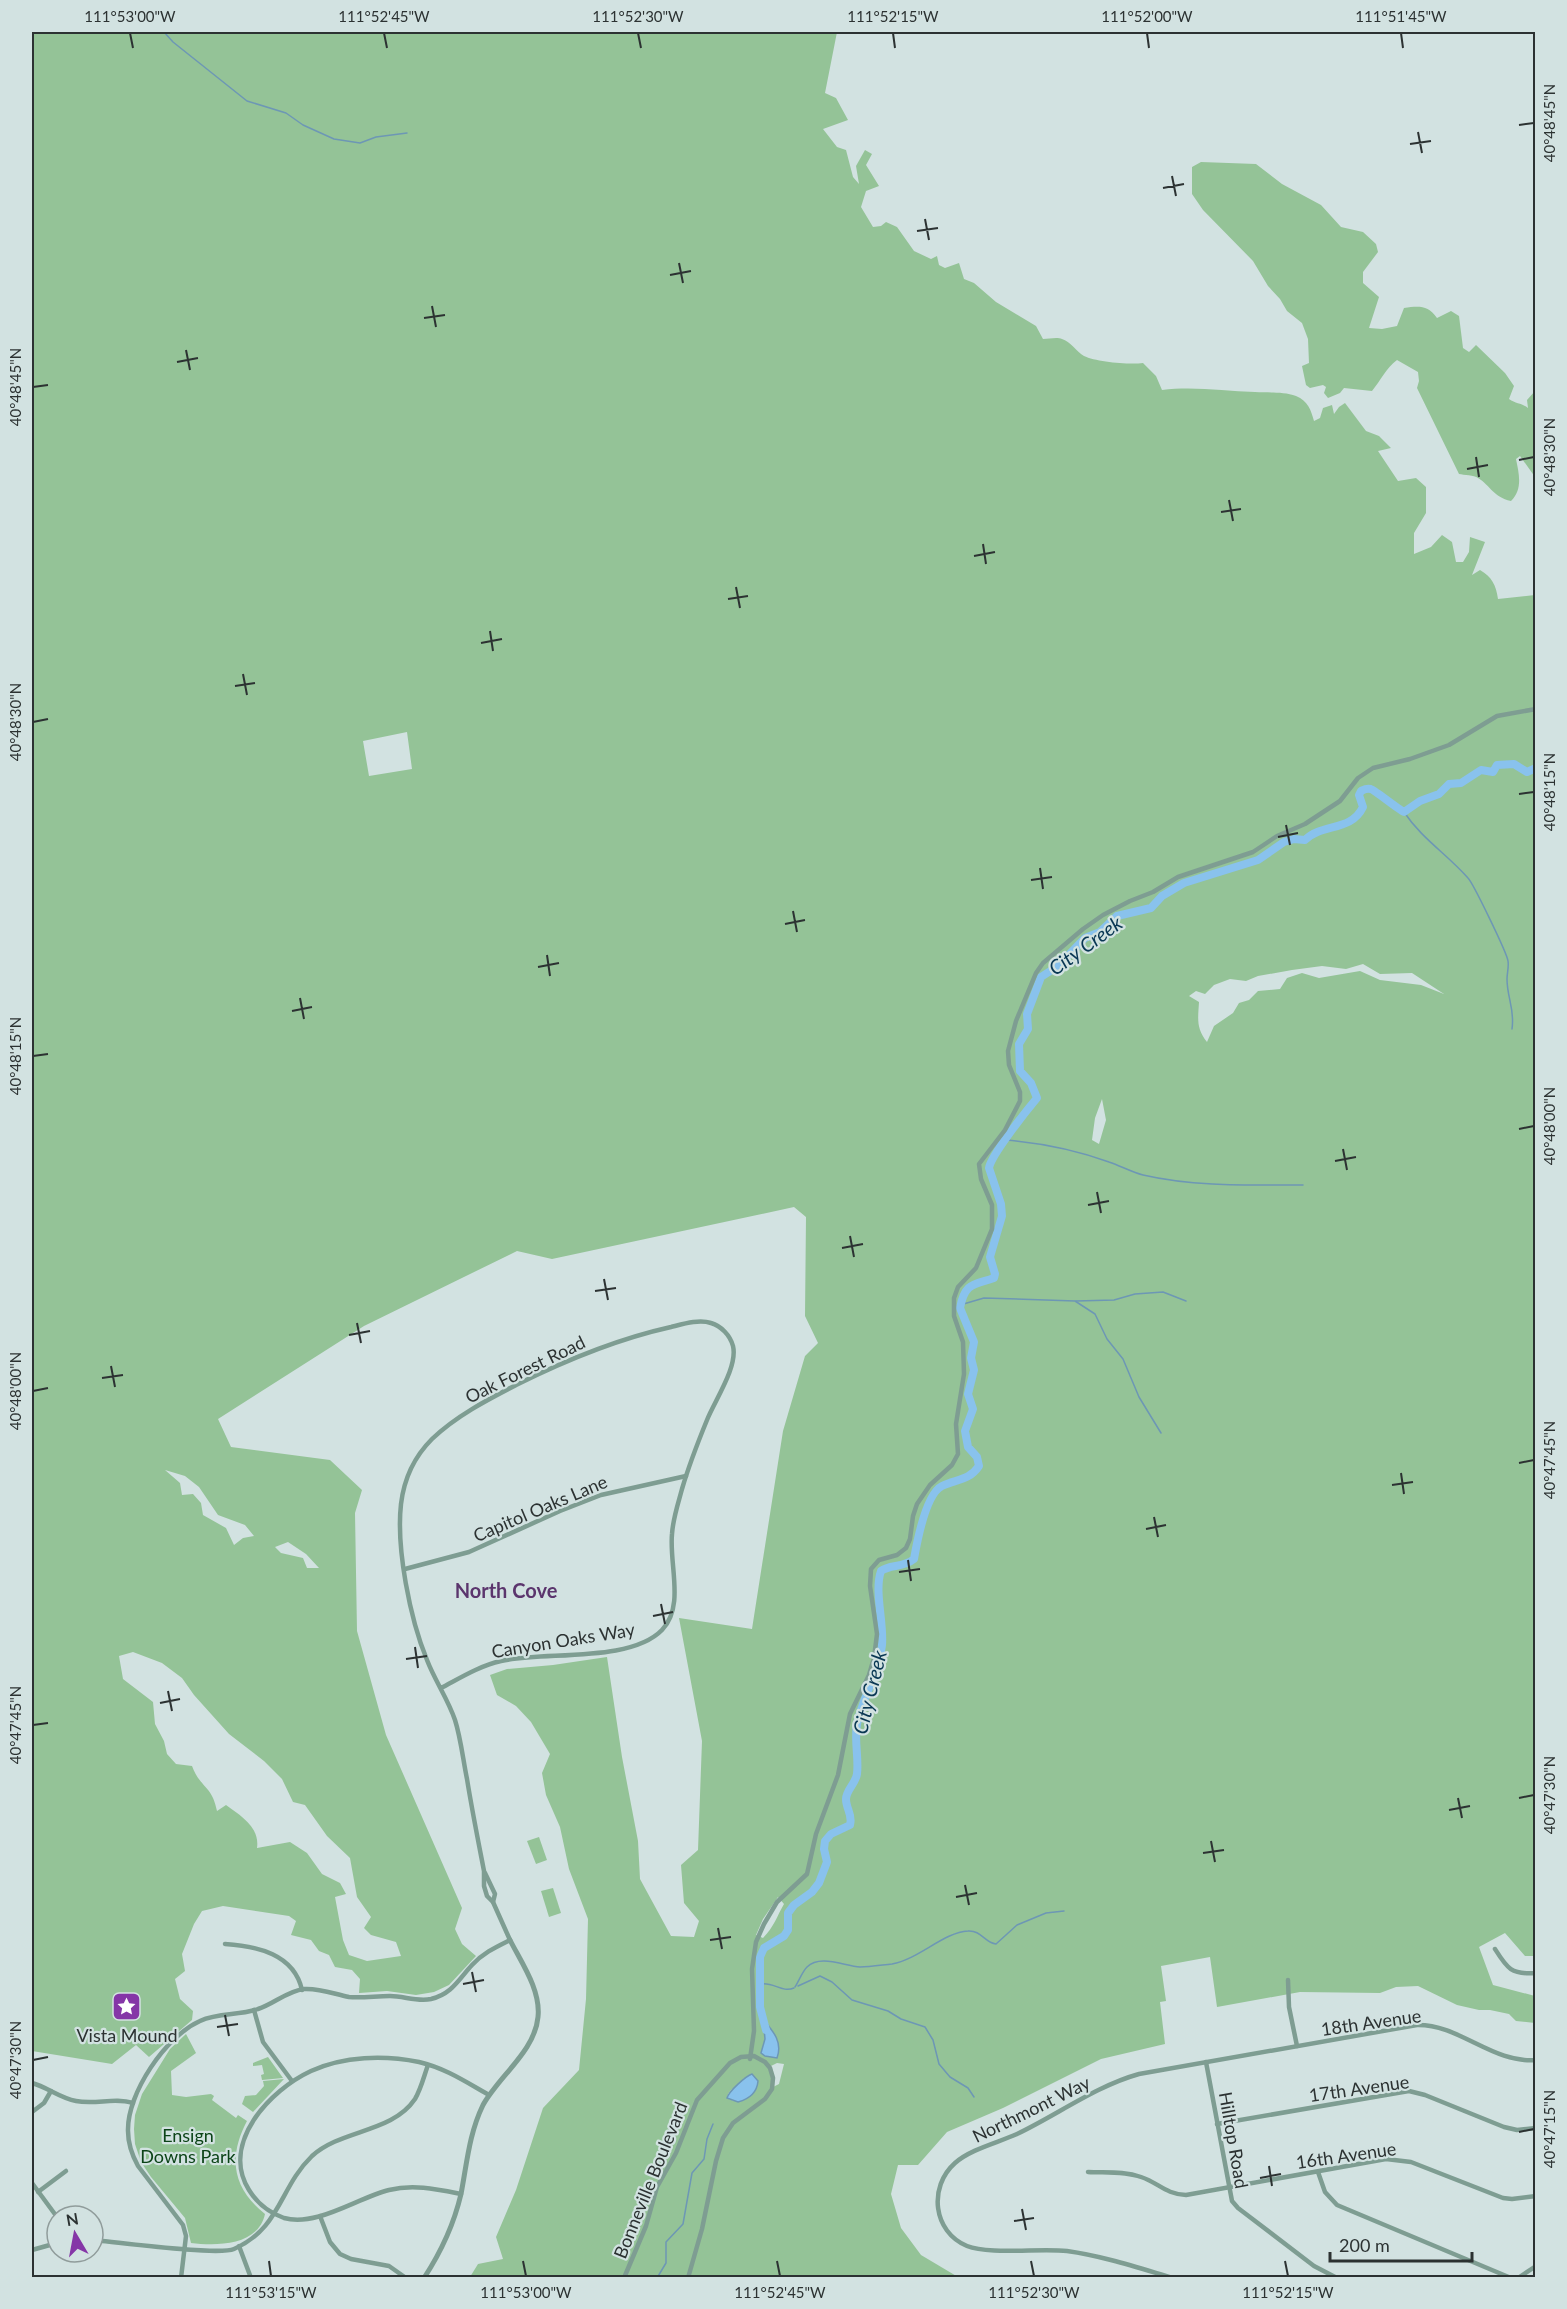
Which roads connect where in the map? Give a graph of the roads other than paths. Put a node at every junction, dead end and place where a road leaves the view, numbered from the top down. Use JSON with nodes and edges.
{"nodes":[{"id":1,"x":1536,"y":709,"type":"edge"},
{"id":2,"x":725,"y":1331,"type":"joint"},
{"id":3,"x":686,"y":1476,"type":"junction"},
{"id":4,"x":405,"y":1569,"type":"junction"},
{"id":5,"x":441,"y":1688,"type":"junction"},
{"id":6,"x":510,"y":1940,"type":"junction"},
{"id":7,"x":225,"y":1944,"type":"dead end"},
{"id":8,"x":1494,"y":1949,"type":"dead end"},
{"id":9,"x":1536,"y":1973,"type":"edge"},
{"id":10,"x":1288,"y":1980,"type":"dead end"},
{"id":11,"x":302,"y":1990,"type":"junction"},
{"id":12,"x":254,"y":2010,"type":"junction"},
{"id":13,"x":1297,"y":2046,"type":"junction"},
{"id":14,"x":751,"y":2057,"type":"junction"},
{"id":15,"x":1536,"y":2060,"type":"edge"},
{"id":16,"x":1206,"y":2062,"type":"junction"},
{"id":17,"x":428,"y":2065,"type":"junction"},
{"id":18,"x":292,"y":2081,"type":"junction"},
{"id":19,"x":32,"y":2083,"type":"edge"},
{"id":20,"x":51,"y":2091,"type":"junction"},
{"id":21,"x":489,"y":2095,"type":"junction"},
{"id":22,"x":133,"y":2103,"type":"junction"},
{"id":23,"x":32,"y":2112,"type":"edge"},
{"id":24,"x":1217,"y":2124,"type":"junction"},
{"id":25,"x":1536,"y":2128,"type":"edge"},
{"id":26,"x":66,"y":2170,"type":"dead end"},
{"id":27,"x":1088,"y":2172,"type":"dead end"},
{"id":28,"x":1318,"y":2172,"type":"junction"},
{"id":29,"x":32,"y":2183,"type":"edge"},
{"id":30,"x":1228,"y":2187,"type":"junction"},
{"id":31,"x":38,"y":2192,"type":"junction"},
{"id":32,"x":461,"y":2194,"type":"junction"},
{"id":33,"x":1536,"y":2196,"type":"edge"},
{"id":34,"x":47,"y":2204,"type":"edge"},
{"id":35,"x":274,"y":2214,"type":"junction"},
{"id":36,"x":320,"y":2216,"type":"junction"},
{"id":37,"x":105,"y":2241,"type":"edge"},
{"id":38,"x":239,"y":2246,"type":"junction"},
{"id":39,"x":184,"y":2248,"type":"junction"},
{"id":40,"x":1536,"y":2266,"type":"edge"},
{"id":41,"x":181,"y":2277,"type":"edge"},
{"id":42,"x":251,"y":2277,"type":"edge"},
{"id":43,"x":406,"y":2277,"type":"edge"},
{"id":44,"x":424,"y":2277,"type":"edge"},
{"id":45,"x":624,"y":2277,"type":"edge"},
{"id":46,"x":688,"y":2277,"type":"edge"},
{"id":47,"x":1173,"y":2277,"type":"edge"},
{"id":48,"x":1337,"y":2277,"type":"edge"},
{"id":49,"x":1510,"y":2277,"type":"edge"},
{"id":50,"x":1518,"y":2277,"type":"edge"}],
"edges":[{"from":1,"to":14,"type":"street"},
{"from":2,"to":3,"type":"street","name":"Canyon Oaks Way"},
{"from":2,"to":4,"type":"street","name":"Oak Forest Road"},
{"from":3,"to":4,"type":"street","name":"Capitol Oaks Lane"},
{"from":3,"to":5,"type":"street","name":"Canyon Oaks Way"},
{"from":4,"to":5,"type":"street","name":"Oak Forest Road"},
{"from":5,"to":6,"type":"street","name":"Oak Forest Road"},
{"from":6,"to":11,"type":"street"},
{"from":6,"to":21,"type":"street"},
{"from":7,"to":11,"type":"street"},
{"from":8,"to":9,"type":"street"},
{"from":10,"to":13,"type":"street"},
{"from":11,"to":12,"type":"street"},
{"from":12,"to":18,"type":"street"},
{"from":12,"to":22,"type":"street"},
{"from":13,"to":15,"type":"street","name":"18th Avenue"},
{"from":13,"to":16,"type":"street","name":"18th Avenue"},
{"from":14,"to":45,"type":"street","name":"Bonneville Boulevard"},
{"from":14,"to":46,"type":"street"},
{"from":16,"to":24,"type":"street","name":"Hilltop Road"},
{"from":16,"to":47,"type":"street","name":"Northmont Way"},
{"from":17,"to":18,"type":"street"},
{"from":17,"to":21,"type":"street"},
{"from":17,"to":35,"type":"street"},
{"from":18,"to":35,"type":"street"},
{"from":19,"to":20,"type":"street"},
{"from":20,"to":22,"type":"street"},
{"from":20,"to":23,"type":"street"},
{"from":21,"to":32,"type":"street"},
{"from":22,"to":39,"type":"street"},
{"from":24,"to":25,"type":"street","name":"17th Avenue"},
{"from":24,"to":30,"type":"street","name":"Hilltop Road"},
{"from":26,"to":31,"type":"street"},
{"from":27,"to":30,"type":"street","name":"16th Avenue"},
{"from":28,"to":30,"type":"street","name":"16th Avenue"},
{"from":28,"to":33,"type":"street","name":"16th Avenue"},
{"from":28,"to":49,"type":"street"},
{"from":29,"to":31,"type":"street"},
{"from":30,"to":48,"type":"street","name":"Hilltop Road"},
{"from":31,"to":34,"type":"street"},
{"from":32,"to":36,"type":"street"},
{"from":32,"to":44,"type":"street"},
{"from":35,"to":36,"type":"street"},
{"from":35,"to":38,"type":"street"},
{"from":36,"to":43,"type":"street"},
{"from":37,"to":39,"type":"street"},
{"from":38,"to":39,"type":"street"},
{"from":38,"to":42,"type":"street"},
{"from":39,"to":41,"type":"street"},
{"from":40,"to":50,"type":"street"}]}
